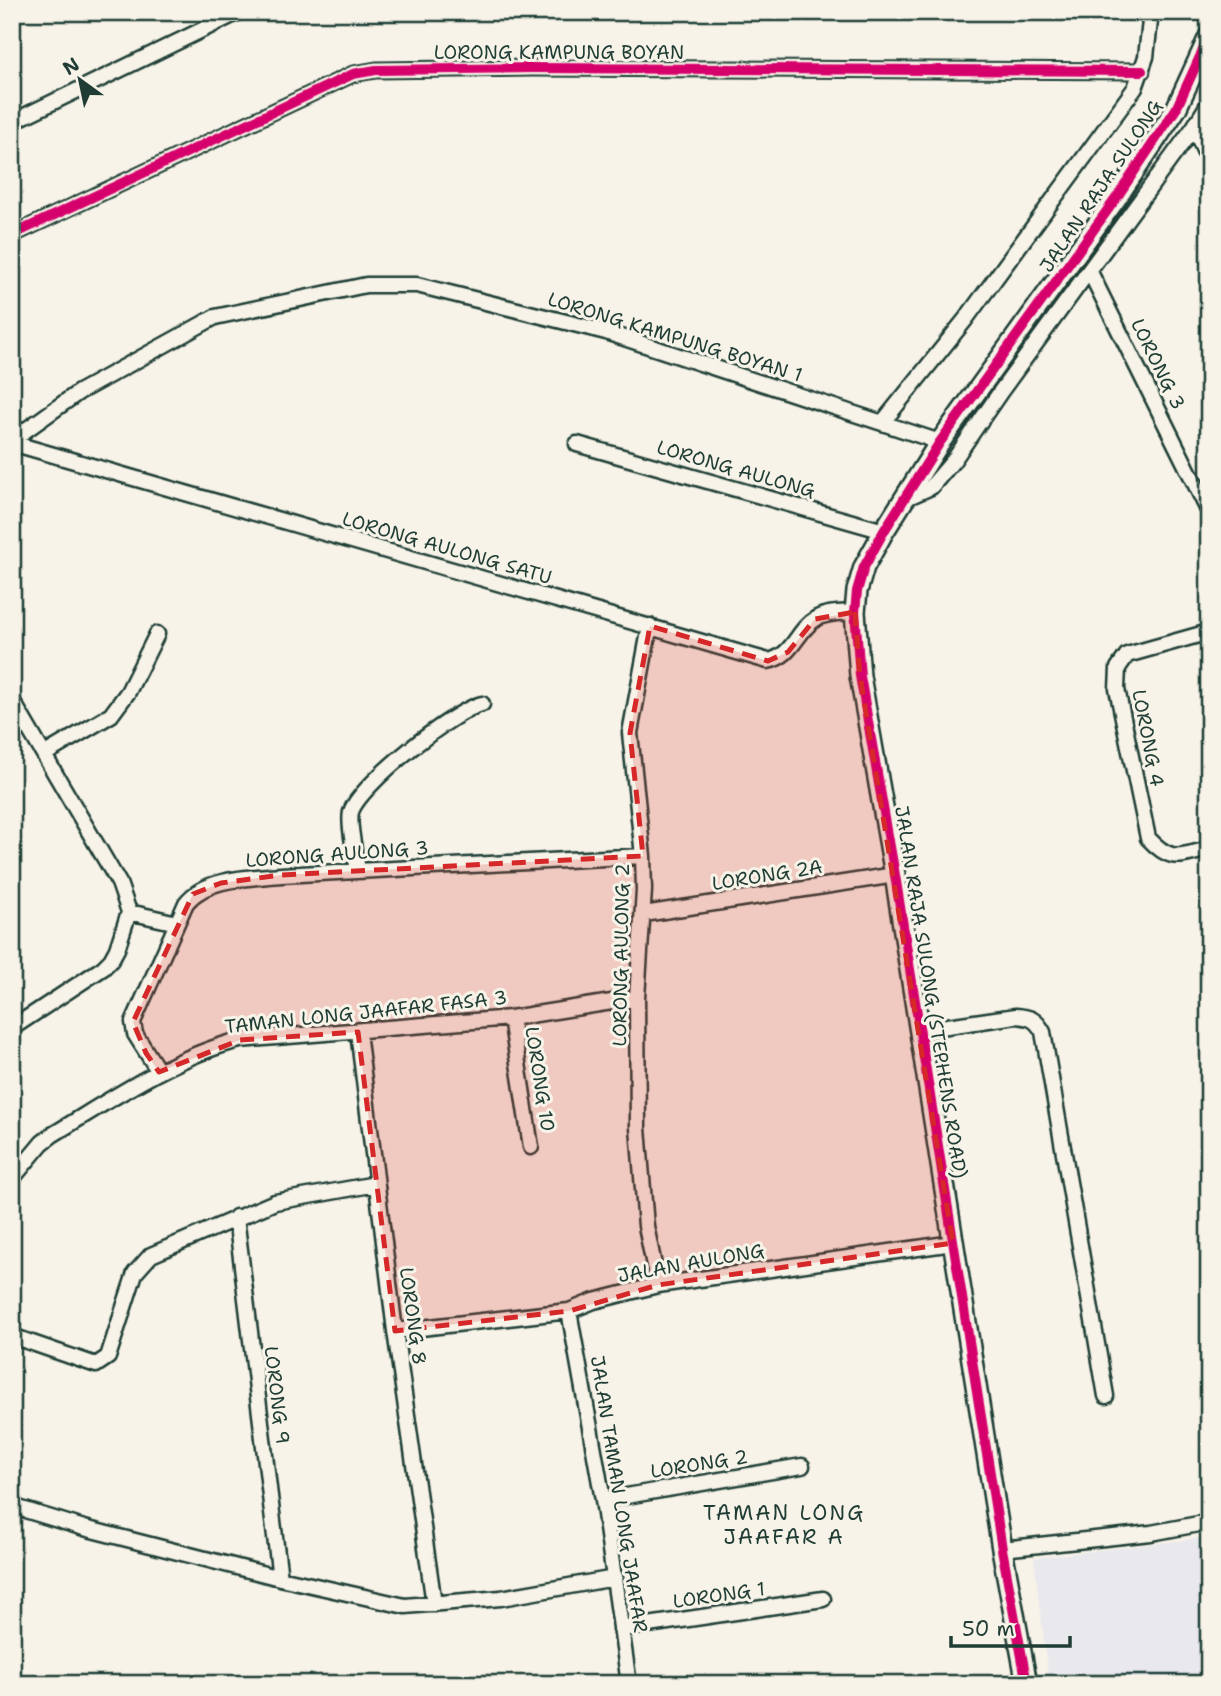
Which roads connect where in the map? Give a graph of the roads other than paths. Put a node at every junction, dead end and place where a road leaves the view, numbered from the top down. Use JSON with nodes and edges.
{"nodes":[{"id":1,"x":239,"y":12,"type":"edge"},
{"id":2,"x":1151,"y":12,"type":"edge"},
{"id":3,"x":1209,"y":37,"type":"edge"},
{"id":4,"x":1142,"y":71,"type":"junction"},
{"id":5,"x":1209,"y":103,"type":"edge"},
{"id":6,"x":12,"y":122,"type":"edge"},
{"id":7,"x":1194,"y":127,"type":"junction"},
{"id":8,"x":1209,"y":162,"type":"edge"},
{"id":9,"x":12,"y":235,"type":"edge"},
{"id":10,"x":1090,"y":272,"type":"junction"},
{"id":11,"x":1011,"y":347,"type":"joint"},
{"id":12,"x":883,"y":422,"type":"junction"},
{"id":13,"x":12,"y":441,"type":"edge"},
{"id":14,"x":940,"y":443,"type":"junction"},
{"id":15,"x":577,"y":444,"type":"dead end"},
{"id":16,"x":906,"y":498,"type":"junction"},
{"id":17,"x":1209,"y":512,"type":"edge"},
{"id":18,"x":884,"y":531,"type":"junction"},
{"id":19,"x":855,"y":612,"type":"junction"},
{"id":20,"x":650,"y":626,"type":"junction"},
{"id":21,"x":1209,"y":632,"type":"edge"},
{"id":22,"x":157,"y":634,"type":"dead end"},
{"id":23,"x":12,"y":700,"type":"edge"},
{"id":24,"x":482,"y":704,"type":"dead end"},
{"id":25,"x":45,"y":754,"type":"junction"},
{"id":26,"x":1209,"y":849,"type":"edge"},
{"id":27,"x":643,"y":856,"type":"junction"},
{"id":28,"x":358,"y":871,"type":"junction"},
{"id":29,"x":895,"y":875,"type":"junction"},
{"id":30,"x":128,"y":912,"type":"junction"},
{"id":31,"x":644,"y":914,"type":"junction"},
{"id":32,"x":177,"y":923,"type":"junction"},
{"id":33,"x":637,"y":998,"type":"junction"},
{"id":34,"x":511,"y":1018,"type":"junction"},
{"id":35,"x":12,"y":1028,"type":"edge"},
{"id":36,"x":920,"y":1030,"type":"junction"},
{"id":37,"x":358,"y":1032,"type":"junction"},
{"id":38,"x":159,"y":1072,"type":"junction"},
{"id":39,"x":531,"y":1147,"type":"dead end"},
{"id":40,"x":12,"y":1179,"type":"edge"},
{"id":41,"x":376,"y":1184,"type":"junction"},
{"id":42,"x":236,"y":1217,"type":"junction"},
{"id":43,"x":953,"y":1242,"type":"junction"},
{"id":44,"x":658,"y":1285,"type":"junction"},
{"id":45,"x":569,"y":1311,"type":"junction"},
{"id":46,"x":395,"y":1331,"type":"junction"},
{"id":47,"x":12,"y":1336,"type":"edge"},
{"id":48,"x":1106,"y":1396,"type":"dead end"},
{"id":49,"x":802,"y":1466,"type":"dead end"},
{"id":50,"x":603,"y":1500,"type":"junction"},
{"id":51,"x":12,"y":1506,"type":"edge"},
{"id":52,"x":1209,"y":1522,"type":"edge"},
{"id":53,"x":1002,"y":1549,"type":"junction"},
{"id":54,"x":281,"y":1578,"type":"junction"},
{"id":55,"x":615,"y":1578,"type":"junction"},
{"id":56,"x":823,"y":1599,"type":"dead end"},
{"id":57,"x":434,"y":1604,"type":"junction"},
{"id":58,"x":621,"y":1629,"type":"junction"},
{"id":59,"x":629,"y":1684,"type":"edge"},
{"id":60,"x":1027,"y":1684,"type":"edge"}],
"edges":[{"from":1,"to":6,"type":"street"},
{"from":2,"to":4,"type":"street"},
{"from":3,"to":11,"type":"street","name":"JALAN RAJA SULONG"},
{"from":4,"to":9,"type":"street","name":"LORONG KAMPUNG BOYAN"},
{"from":4,"to":12,"type":"street"},
{"from":5,"to":7,"type":"street"},
{"from":7,"to":8,"type":"street"},
{"from":7,"to":10,"type":"street"},
{"from":10,"to":16,"type":"street"},
{"from":10,"to":17,"type":"street","name":"LORONG 3"},
{"from":11,"to":14,"type":"street","name":"JALAN RAJA SULONG (STEPHENS ROAD)"},
{"from":12,"to":13,"type":"street","name":"LORONG KAMPUNG BOYAN 1"},
{"from":12,"to":14,"type":"street","name":"LORONG KAMPUNG BOYAN 1"},
{"from":13,"to":20,"type":"street","name":"LORONG AULONG SATU"},
{"from":14,"to":16,"type":"street","name":"JALAN RAJA SULONG (STEPHENS ROAD)"},
{"from":15,"to":18,"type":"street","name":"LORONG AULONG"},
{"from":16,"to":18,"type":"street","name":"JALAN RAJA SULONG (STEPHENS ROAD)"},
{"from":18,"to":19,"type":"street","name":"JALAN RAJA SULONG (STEPHENS ROAD)"},
{"from":19,"to":20,"type":"street","name":"LORONG AULONG SATU"},
{"from":19,"to":29,"type":"street","name":"JALAN RAJA SULONG (STEPHENS ROAD)"},
{"from":20,"to":27,"type":"street","name":"LORONG AULONG 2"},
{"from":21,"to":26,"type":"street","name":"LORONG 4"},
{"from":22,"to":25,"type":"street"},
{"from":23,"to":25,"type":"street"},
{"from":24,"to":28,"type":"street"},
{"from":25,"to":30,"type":"street"},
{"from":27,"to":28,"type":"street","name":"LORONG AULONG 3"},
{"from":27,"to":31,"type":"street","name":"LORONG AULONG 2"},
{"from":28,"to":32,"type":"street","name":"LORONG AULONG 3"},
{"from":29,"to":31,"type":"street","name":"LORONG 2A"},
{"from":29,"to":36,"type":"street","name":"JALAN RAJA SULONG (STEPHENS ROAD)"},
{"from":30,"to":32,"type":"street"},
{"from":30,"to":35,"type":"street"},
{"from":31,"to":33,"type":"street","name":"LORONG AULONG 2"},
{"from":32,"to":38,"type":"street","name":"LORONG AULONG 3"},
{"from":33,"to":34,"type":"street","name":"TAMAN LONG JAAFAR FASA 3"},
{"from":33,"to":44,"type":"street","name":"LORONG AULONG 2"},
{"from":34,"to":37,"type":"street","name":"TAMAN LONG JAAFAR FASA 3"},
{"from":34,"to":39,"type":"street","name":"LORONG 10"},
{"from":36,"to":43,"type":"street","name":"JALAN RAJA SULONG (STEPHENS ROAD)"},
{"from":36,"to":48,"type":"street"},
{"from":37,"to":38,"type":"street","name":"TAMAN LONG JAAFAR FASA 3"},
{"from":37,"to":41,"type":"street","name":"LORONG 8"},
{"from":38,"to":40,"type":"street","name":"TAMAN LONG JAAFAR FASA 3"},
{"from":41,"to":42,"type":"street"},
{"from":41,"to":46,"type":"street","name":"LORONG 8"},
{"from":42,"to":47,"type":"street"},
{"from":42,"to":54,"type":"street","name":"LORONG 9"},
{"from":43,"to":44,"type":"street","name":"JALAN AULONG"},
{"from":43,"to":53,"type":"street","name":"JALAN RAJA SULONG (STEPHENS ROAD)"},
{"from":44,"to":45,"type":"street","name":"JALAN AULONG"},
{"from":45,"to":46,"type":"street","name":"JALAN AULONG"},
{"from":45,"to":50,"type":"street","name":"JALAN TAMAN LONG JAAFAR"},
{"from":46,"to":57,"type":"street","name":"LORONG 8"},
{"from":49,"to":50,"type":"street","name":"LORONG 2"},
{"from":50,"to":55,"type":"street","name":"JALAN TAMAN LONG JAAFAR"},
{"from":51,"to":54,"type":"street"},
{"from":52,"to":53,"type":"street"},
{"from":53,"to":60,"type":"street","name":"JALAN RAJA SULONG (STEPHENS ROAD)"},
{"from":54,"to":57,"type":"street"},
{"from":55,"to":57,"type":"street"},
{"from":55,"to":58,"type":"street","name":"JALAN TAMAN LONG JAAFAR"},
{"from":56,"to":58,"type":"street","name":"LORONG 1"},
{"from":58,"to":59,"type":"street","name":"JALAN TAMAN LONG JAAFAR"}]}
